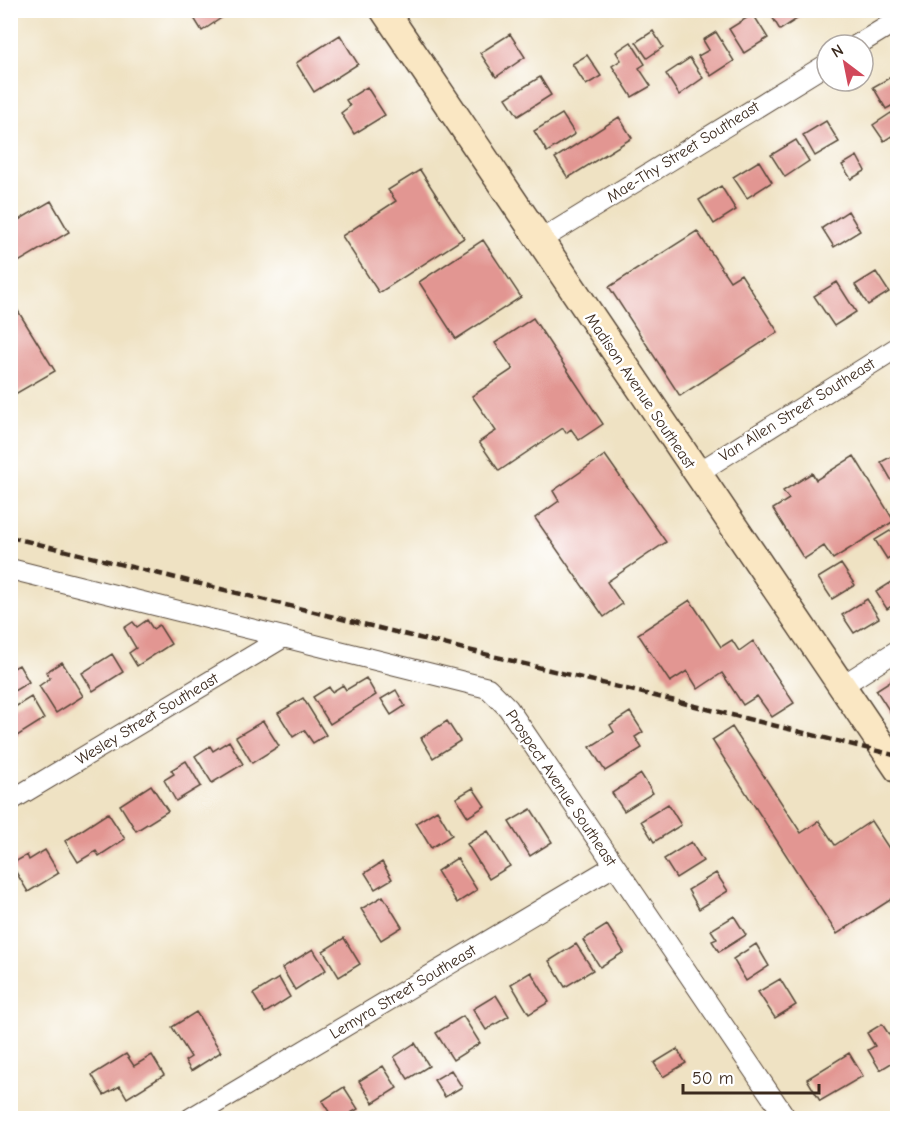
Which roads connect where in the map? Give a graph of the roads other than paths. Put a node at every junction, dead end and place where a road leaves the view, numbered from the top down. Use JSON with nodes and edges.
{"nodes":[{"id":1,"x":384,"y":10,"type":"edge"},
{"id":2,"x":897,"y":20,"type":"edge"},
{"id":3,"x":875,"y":34,"type":"edge"},
{"id":4,"x":815,"y":70,"type":"edge"},
{"id":5,"x":539,"y":241,"type":"junction"},
{"id":6,"x":897,"y":347,"type":"edge"},
{"id":7,"x":696,"y":474,"type":"junction"},
{"id":8,"x":10,"y":569,"type":"edge"},
{"id":9,"x":284,"y":637,"type":"junction"},
{"id":10,"x":897,"y":650,"type":"edge"},
{"id":11,"x":840,"y":687,"type":"junction"},
{"id":12,"x":897,"y":769,"type":"edge"},
{"id":13,"x":10,"y":801,"type":"edge"},
{"id":14,"x":614,"y":866,"type":"junction"},
{"id":15,"x":191,"y":1119,"type":"edge"},
{"id":16,"x":786,"y":1119,"type":"edge"}],
"edges":[{"from":1,"to":5,"type":"street","name":"Madison Avenue Southeast"},
{"from":2,"to":3,"type":"street"},
{"from":4,"to":5,"type":"street","name":"Mae-Thy Street Southeast"},
{"from":5,"to":7,"type":"street","name":"Madison Avenue Southeast"},
{"from":6,"to":7,"type":"street","name":"Van Allen Street Southeast"},
{"from":7,"to":11,"type":"street","name":"Madison Avenue Southeast"},
{"from":8,"to":9,"type":"street","name":"Prospect Avenue Southeast"},
{"from":9,"to":13,"type":"street","name":"Wesley Street Southeast"},
{"from":9,"to":14,"type":"street","name":"Prospect Avenue Southeast"},
{"from":10,"to":11,"type":"street"},
{"from":11,"to":12,"type":"street","name":"Madison Avenue Southeast"},
{"from":14,"to":15,"type":"street","name":"Lemyra Street Southeast"},
{"from":14,"to":16,"type":"street","name":"Prospect Avenue Southeast"}]}
